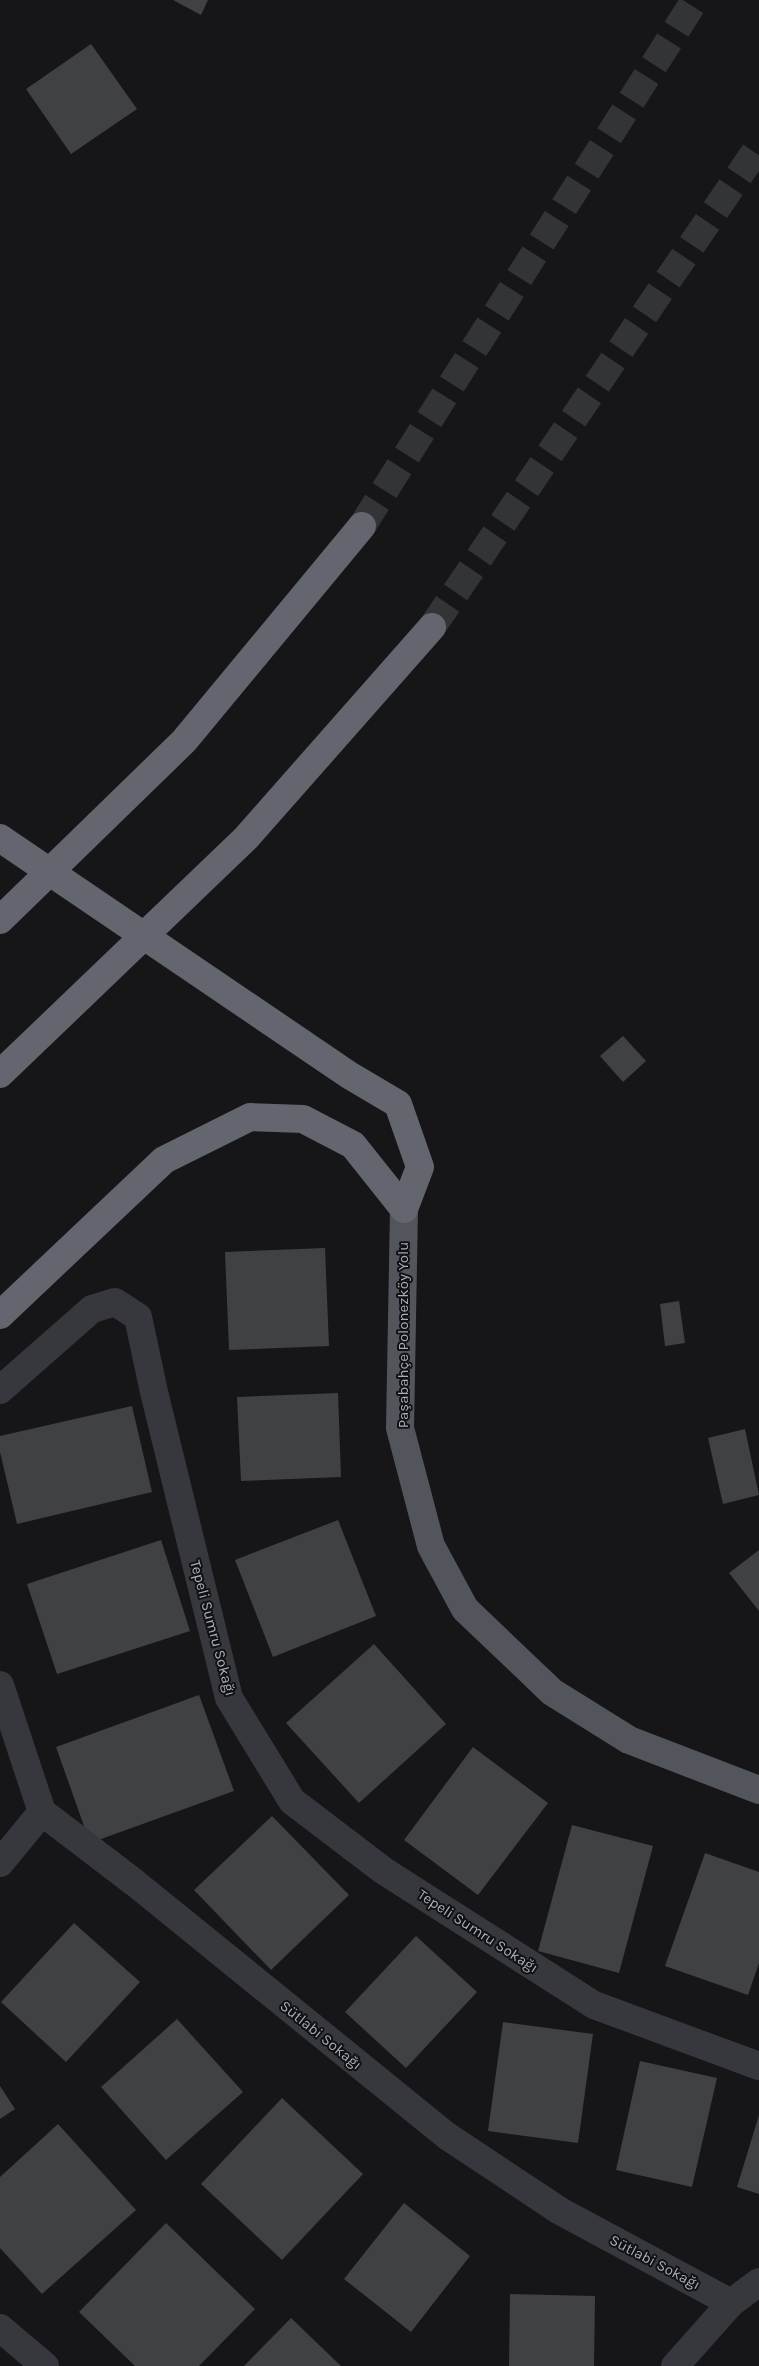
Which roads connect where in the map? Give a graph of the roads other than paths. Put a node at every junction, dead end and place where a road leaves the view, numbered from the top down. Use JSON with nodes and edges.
{"nodes":[{"id":1,"x":362,"y":526,"type":"tunnel mouth"},
{"id":2,"x":432,"y":627,"type":"tunnel mouth"},
{"id":3,"x":0,"y":838,"type":"edge"},
{"id":4,"x":0,"y":920,"type":"edge"},
{"id":5,"x":0,"y":1074,"type":"edge"},
{"id":6,"x":404,"y":1208,"type":"junction"},
{"id":7,"x":0,"y":1315,"type":"edge"},
{"id":8,"x":0,"y":1390,"type":"edge"},
{"id":9,"x":0,"y":1685,"type":"edge"},
{"id":10,"x":759,"y":1790,"type":"edge"},
{"id":11,"x":42,"y":1812,"type":"junction"},
{"id":12,"x":0,"y":1863,"type":"edge"},
{"id":13,"x":759,"y":2066,"type":"edge"},
{"id":14,"x":759,"y":2282,"type":"edge"},
{"id":15,"x":731,"y":2303,"type":"junction"},
{"id":16,"x":0,"y":2328,"type":"edge"},
{"id":17,"x":45,"y":2366,"type":"edge"},
{"id":18,"x":675,"y":2366,"type":"edge"}],
"edges":[{"from":1,"to":4,"type":"highway"},
{"from":2,"to":5,"type":"highway"},
{"from":3,"to":6,"type":"highway"},
{"from":6,"to":7,"type":"highway"},
{"from":6,"to":10,"type":"main road","name":"Paşabahçe Polonezköy Yolu"},
{"from":8,"to":13,"type":"street","name":"Tepeli Sumru Sokağı"},
{"from":9,"to":11,"type":"street"},
{"from":11,"to":12,"type":"street"},
{"from":11,"to":15,"type":"street","name":"Sütlabi Sokağı"},
{"from":14,"to":15,"type":"street"},
{"from":15,"to":18,"type":"street"},
{"from":16,"to":17,"type":"street"}]}
